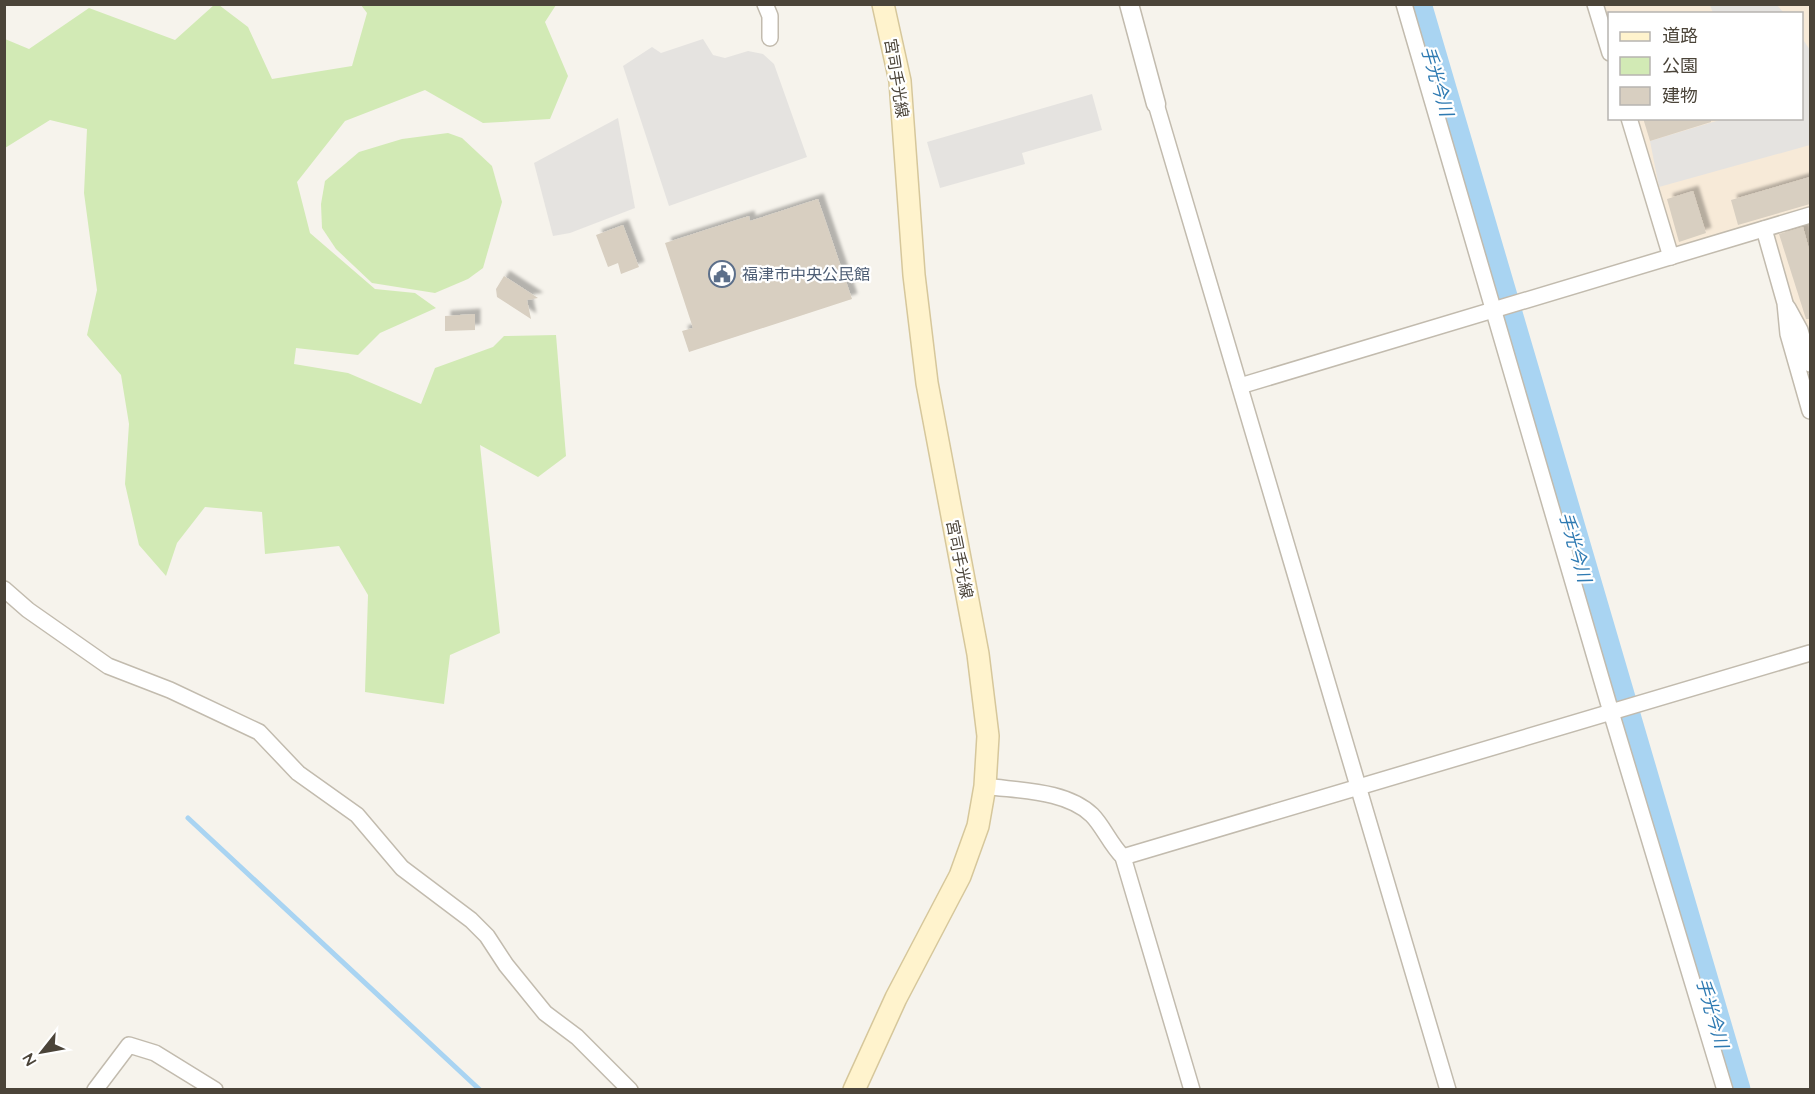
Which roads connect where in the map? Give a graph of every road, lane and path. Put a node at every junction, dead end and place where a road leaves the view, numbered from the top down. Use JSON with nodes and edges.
{"nodes":[{"id":1,"x":765,"y":4,"type":"edge"},
{"id":2,"x":883,"y":4,"type":"edge"},
{"id":3,"x":1129,"y":4,"type":"edge"},
{"id":4,"x":1404,"y":4,"type":"edge"},
{"id":5,"x":1595,"y":4,"type":"edge"},
{"id":6,"x":770,"y":38,"type":"dead end"},
{"id":7,"x":1608,"y":46,"type":"edge"},
{"id":8,"x":1156,"y":104,"type":"joint"},
{"id":9,"x":1630,"y":120,"type":"edge"},
{"id":10,"x":1810,"y":215,"type":"edge"},
{"id":11,"x":1764,"y":229,"type":"junction"},
{"id":12,"x":1671,"y":257,"type":"junction"},
{"id":13,"x":1785,"y":303,"type":"junction"},
{"id":14,"x":1501,"y":308,"type":"junction"},
{"id":15,"x":1810,"y":364,"type":"edge"},
{"id":16,"x":1240,"y":386,"type":"junction"},
{"id":17,"x":1810,"y":411,"type":"edge"},
{"id":18,"x":4,"y":589,"type":"edge"},
{"id":19,"x":1810,"y":653,"type":"edge"},
{"id":20,"x":1619,"y":710,"type":"junction"},
{"id":21,"x":985,"y":786,"type":"junction"},
{"id":22,"x":1358,"y":786,"type":"junction"},
{"id":23,"x":1123,"y":857,"type":"junction"},
{"id":24,"x":95,"y":1089,"type":"edge"},
{"id":25,"x":215,"y":1089,"type":"edge"},
{"id":26,"x":630,"y":1089,"type":"edge"},
{"id":27,"x":854,"y":1089,"type":"edge"},
{"id":28,"x":1192,"y":1089,"type":"edge"},
{"id":29,"x":1448,"y":1089,"type":"edge"},
{"id":30,"x":1725,"y":1089,"type":"edge"}],
"edges":[{"from":1,"to":6,"type":"street"},
{"from":2,"to":21,"type":"main road","name":"宮司手光線"},
{"from":3,"to":8,"type":"street"},
{"from":4,"to":14,"type":"street"},
{"from":5,"to":7,"type":"street"},
{"from":8,"to":16,"type":"street"},
{"from":9,"to":12,"type":"street"},
{"from":10,"to":11,"type":"street"},
{"from":11,"to":12,"type":"street"},
{"from":11,"to":13,"type":"street"},
{"from":12,"to":14,"type":"street"},
{"from":13,"to":15,"type":"street"},
{"from":13,"to":17,"type":"street"},
{"from":14,"to":16,"type":"street"},
{"from":14,"to":20,"type":"street"},
{"from":16,"to":22,"type":"street"},
{"from":18,"to":26,"type":"street"},
{"from":19,"to":20,"type":"street"},
{"from":20,"to":22,"type":"street"},
{"from":20,"to":30,"type":"street"},
{"from":21,"to":23,"type":"street"},
{"from":21,"to":27,"type":"main road","name":"宮司手光線"},
{"from":22,"to":23,"type":"street"},
{"from":22,"to":29,"type":"street"},
{"from":23,"to":28,"type":"street"},
{"from":24,"to":25,"type":"street"}]}
